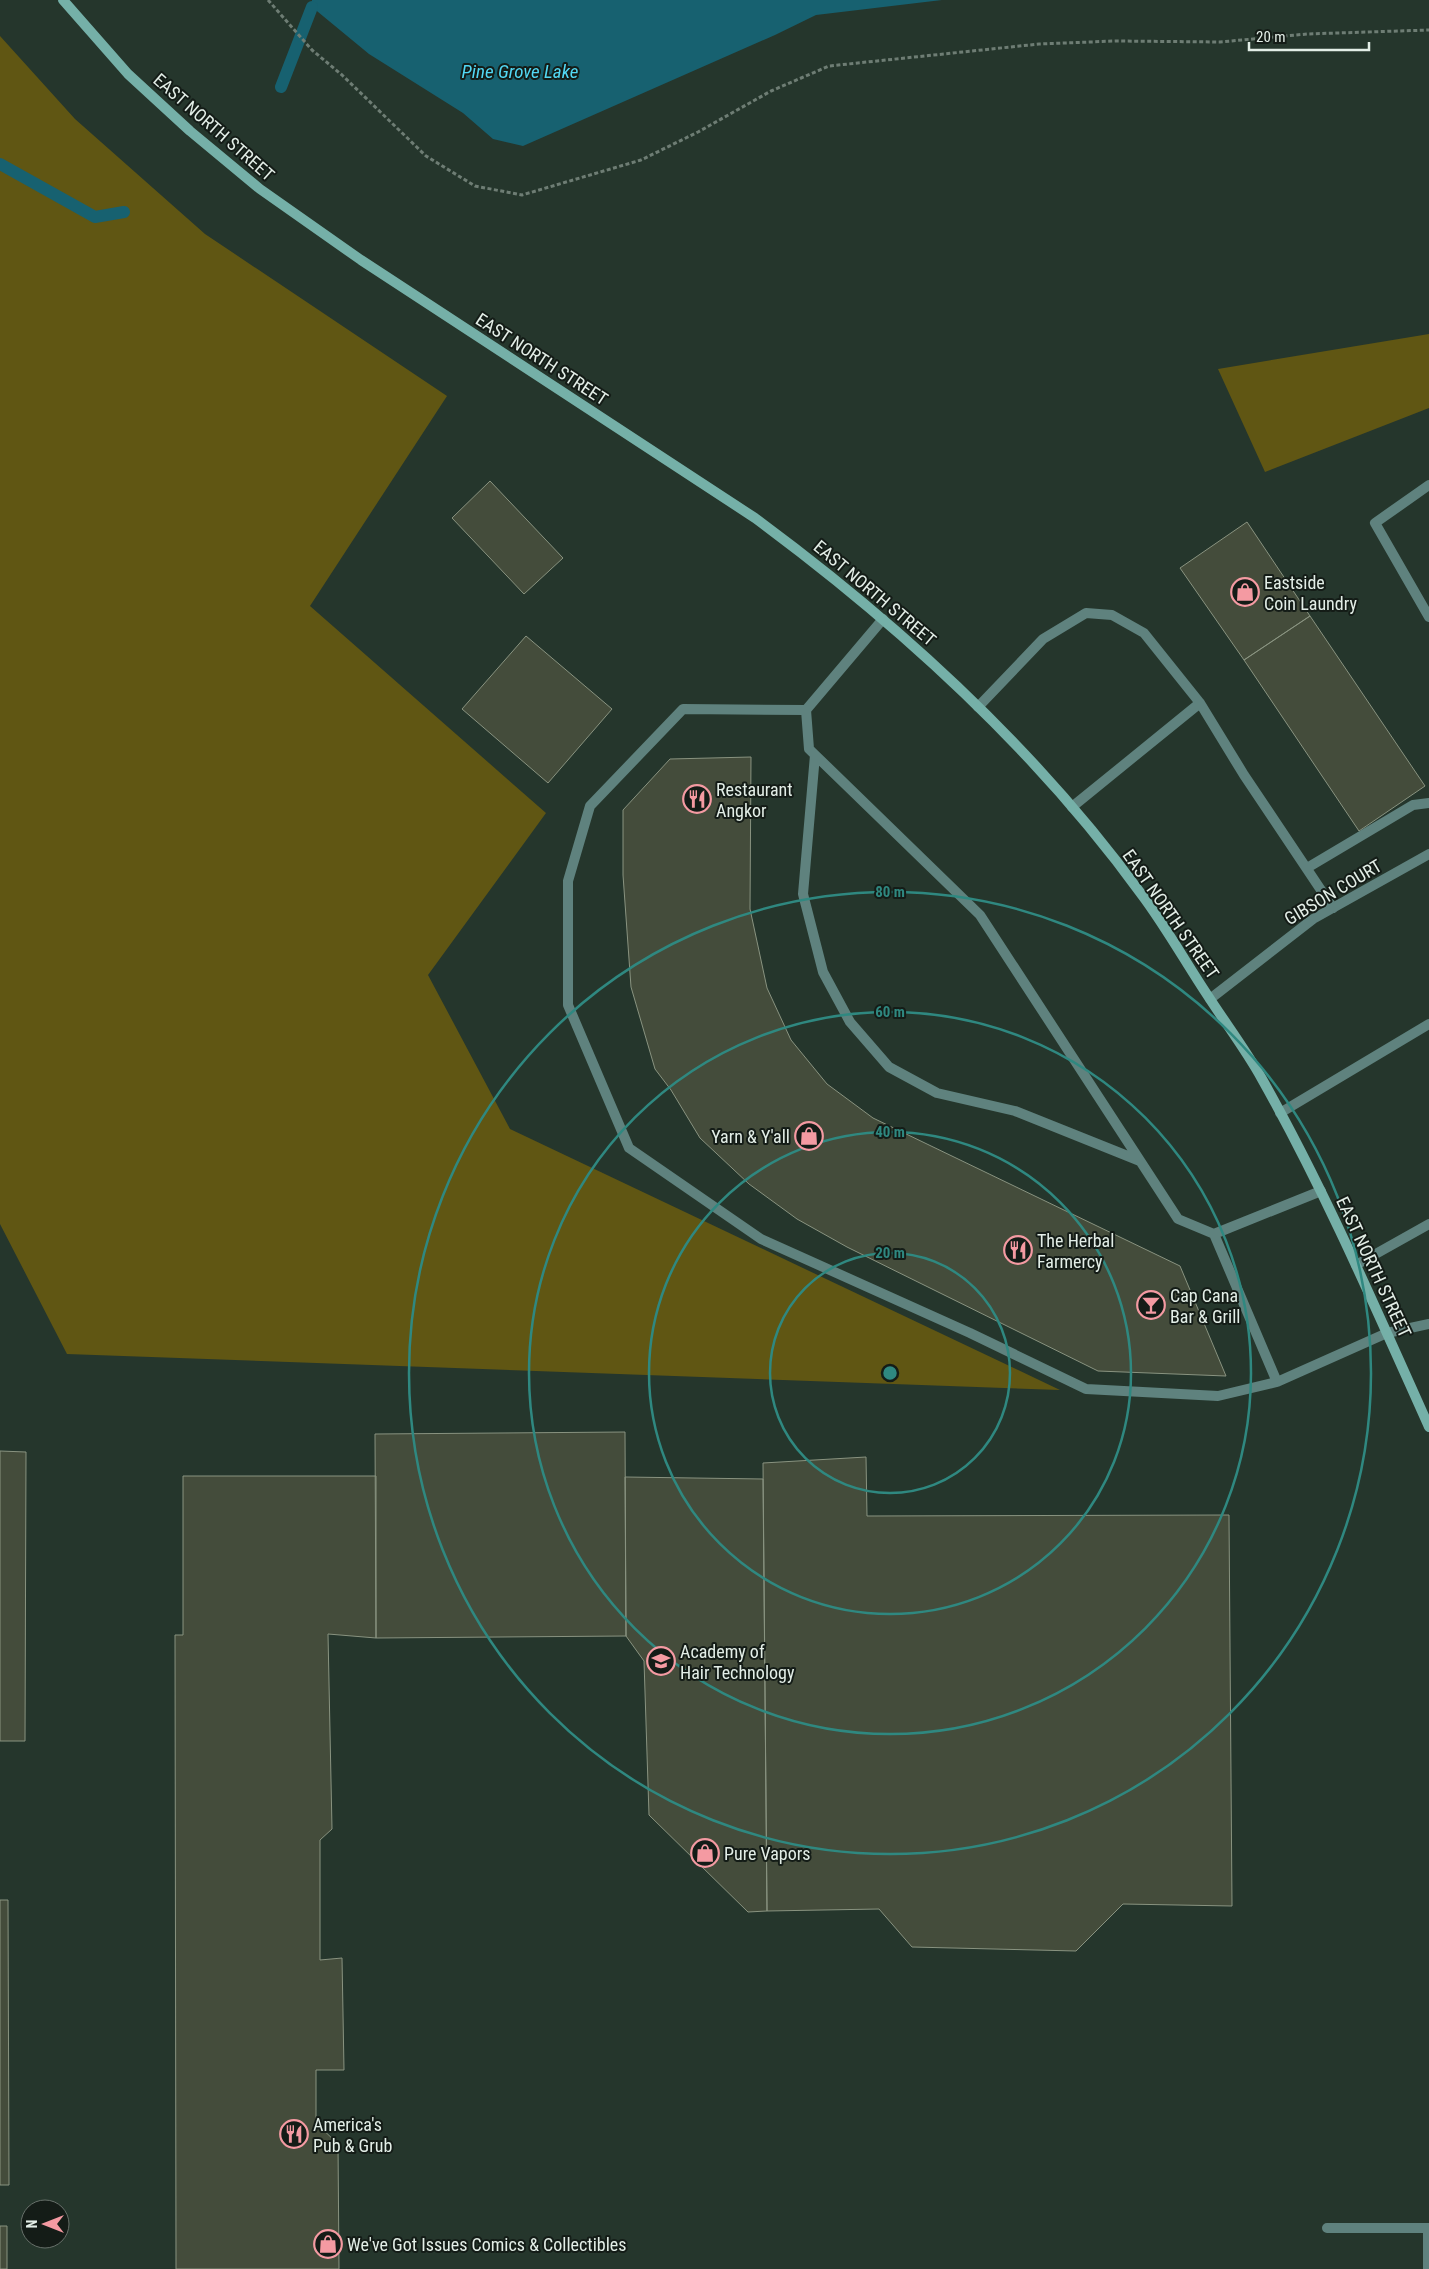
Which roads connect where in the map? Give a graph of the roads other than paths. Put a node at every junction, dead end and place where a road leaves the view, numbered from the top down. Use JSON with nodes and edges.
{"nodes":[{"id":1,"x":63,"y":0,"type":"edge"},
{"id":2,"x":1429,"y":485,"type":"edge"},
{"id":3,"x":1429,"y":617,"type":"edge"},
{"id":4,"x":883,"y":619,"type":"junction"},
{"id":5,"x":1200,"y":703,"type":"junction"},
{"id":6,"x":978,"y":707,"type":"junction"},
{"id":7,"x":806,"y":710,"type":"junction"},
{"id":8,"x":815,"y":755,"type":"junction"},
{"id":9,"x":1429,"y":803,"type":"edge"},
{"id":10,"x":1072,"y":808,"type":"junction"},
{"id":11,"x":1429,"y":854,"type":"edge"},
{"id":12,"x":1306,"y":868,"type":"junction"},
{"id":13,"x":1333,"y":908,"type":"junction"},
{"id":14,"x":1210,"y":999,"type":"junction"},
{"id":15,"x":1429,"y":1024,"type":"edge"},
{"id":16,"x":1280,"y":1113,"type":"junction"},
{"id":17,"x":1140,"y":1161,"type":"junction"},
{"id":18,"x":1321,"y":1191,"type":"junction"},
{"id":19,"x":1429,"y":1224,"type":"edge"},
{"id":20,"x":1214,"y":1234,"type":"junction"},
{"id":21,"x":1356,"y":1265,"type":"junction"},
{"id":22,"x":1429,"y":1324,"type":"edge"},
{"id":23,"x":1387,"y":1333,"type":"junction"},
{"id":24,"x":1276,"y":1382,"type":"junction"},
{"id":25,"x":1429,"y":1427,"type":"edge"},
{"id":26,"x":1327,"y":2228,"type":"dead end"},
{"id":27,"x":1429,"y":2228,"type":"edge"},
{"id":28,"x":1428,"y":2269,"type":"edge"}],
"edges":[{"from":1,"to":4,"type":"main road","name":"EAST NORTH STREET"},
{"from":2,"to":3,"type":"street"},
{"from":4,"to":6,"type":"main road","name":"EAST NORTH STREET"},
{"from":4,"to":7,"type":"street"},
{"from":5,"to":6,"type":"street"},
{"from":5,"to":10,"type":"street"},
{"from":5,"to":12,"type":"street"},
{"from":6,"to":10,"type":"main road","name":"EAST NORTH STREET"},
{"from":7,"to":8,"type":"street"},
{"from":7,"to":24,"type":"street"},
{"from":8,"to":17,"type":"street"},
{"from":8,"to":17,"type":"street"},
{"from":9,"to":12,"type":"street"},
{"from":10,"to":14,"type":"main road","name":"EAST NORTH STREET"},
{"from":11,"to":13,"type":"street","name":"GIBSON COURT"},
{"from":12,"to":13,"type":"street"},
{"from":13,"to":14,"type":"street","name":"GIBSON COURT"},
{"from":14,"to":16,"type":"main road","name":"EAST NORTH STREET"},
{"from":15,"to":16,"type":"street"},
{"from":16,"to":18,"type":"main road","name":"EAST NORTH STREET"},
{"from":17,"to":20,"type":"street"},
{"from":18,"to":20,"type":"street"},
{"from":18,"to":21,"type":"main road","name":"EAST NORTH STREET"},
{"from":19,"to":21,"type":"street"},
{"from":20,"to":24,"type":"street"},
{"from":21,"to":23,"type":"main road","name":"EAST NORTH STREET"},
{"from":22,"to":23,"type":"street"},
{"from":23,"to":24,"type":"street"},
{"from":23,"to":25,"type":"main road","name":"EAST NORTH STREET"},
{"from":26,"to":27,"type":"street"},
{"from":27,"to":28,"type":"street"}]}
